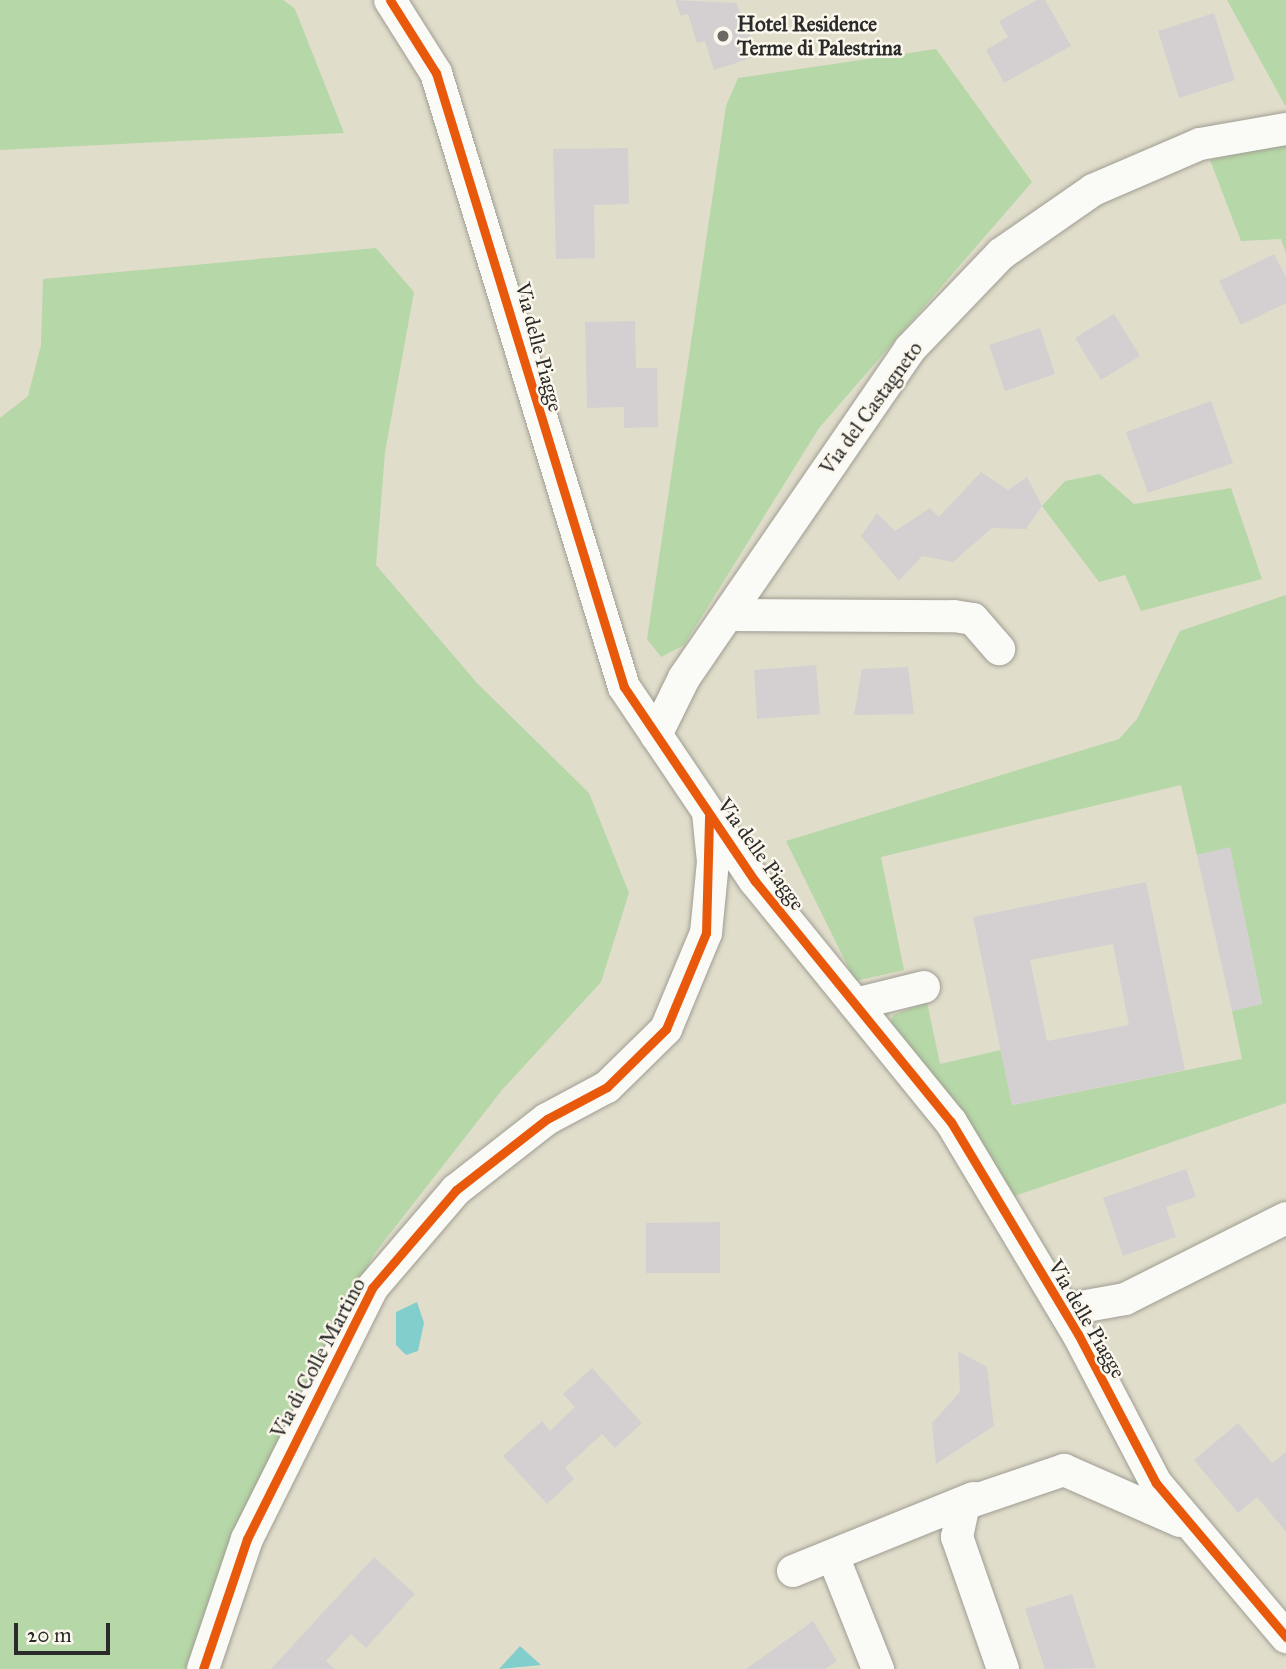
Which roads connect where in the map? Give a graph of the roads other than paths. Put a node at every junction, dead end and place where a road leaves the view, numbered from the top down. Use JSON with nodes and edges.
{"nodes":[{"id":1,"x":390,"y":0,"type":"edge"},
{"id":2,"x":1286,"y":129,"type":"edge"},
{"id":3,"x":728,"y":615,"type":"junction"},
{"id":4,"x":999,"y":649,"type":"dead end"},
{"id":5,"x":656,"y":735,"type":"junction"},
{"id":6,"x":708,"y":811,"type":"junction"},
{"id":7,"x":924,"y":987,"type":"dead end"},
{"id":8,"x":855,"y":1004,"type":"junction"},
{"id":9,"x":1286,"y":1218,"type":"edge"},
{"id":10,"x":1063,"y":1310,"type":"junction"},
{"id":11,"x":978,"y":1496,"type":"junction"},
{"id":12,"x":1188,"y":1525,"type":"junction"},
{"id":13,"x":833,"y":1556,"type":"junction"},
{"id":14,"x":793,"y":1572,"type":"dead end"},
{"id":15,"x":1286,"y":1637,"type":"edge"},
{"id":16,"x":203,"y":1669,"type":"edge"},
{"id":17,"x":878,"y":1669,"type":"edge"},
{"id":18,"x":1003,"y":1669,"type":"edge"}],
"edges":[{"from":1,"to":5,"type":"street","name":"Via delle Piagge"},
{"from":2,"to":3,"type":"street","name":"Via del Castagneto"},
{"from":3,"to":4,"type":"street"},
{"from":3,"to":5,"type":"street","name":"Via del Castagneto"},
{"from":5,"to":6,"type":"street","name":"Via delle Piagge"},
{"from":6,"to":8,"type":"street","name":"Via delle Piagge"},
{"from":6,"to":16,"type":"street","name":"Via di Colle Martino"},
{"from":7,"to":8,"type":"street"},
{"from":8,"to":10,"type":"street","name":"Via delle Piagge"},
{"from":9,"to":10,"type":"street"},
{"from":10,"to":12,"type":"street","name":"Via delle Piagge"},
{"from":11,"to":12,"type":"street"},
{"from":11,"to":13,"type":"street"},
{"from":11,"to":18,"type":"street"},
{"from":12,"to":15,"type":"street","name":"Via delle Piagge"},
{"from":13,"to":14,"type":"street"},
{"from":13,"to":17,"type":"street"}]}
